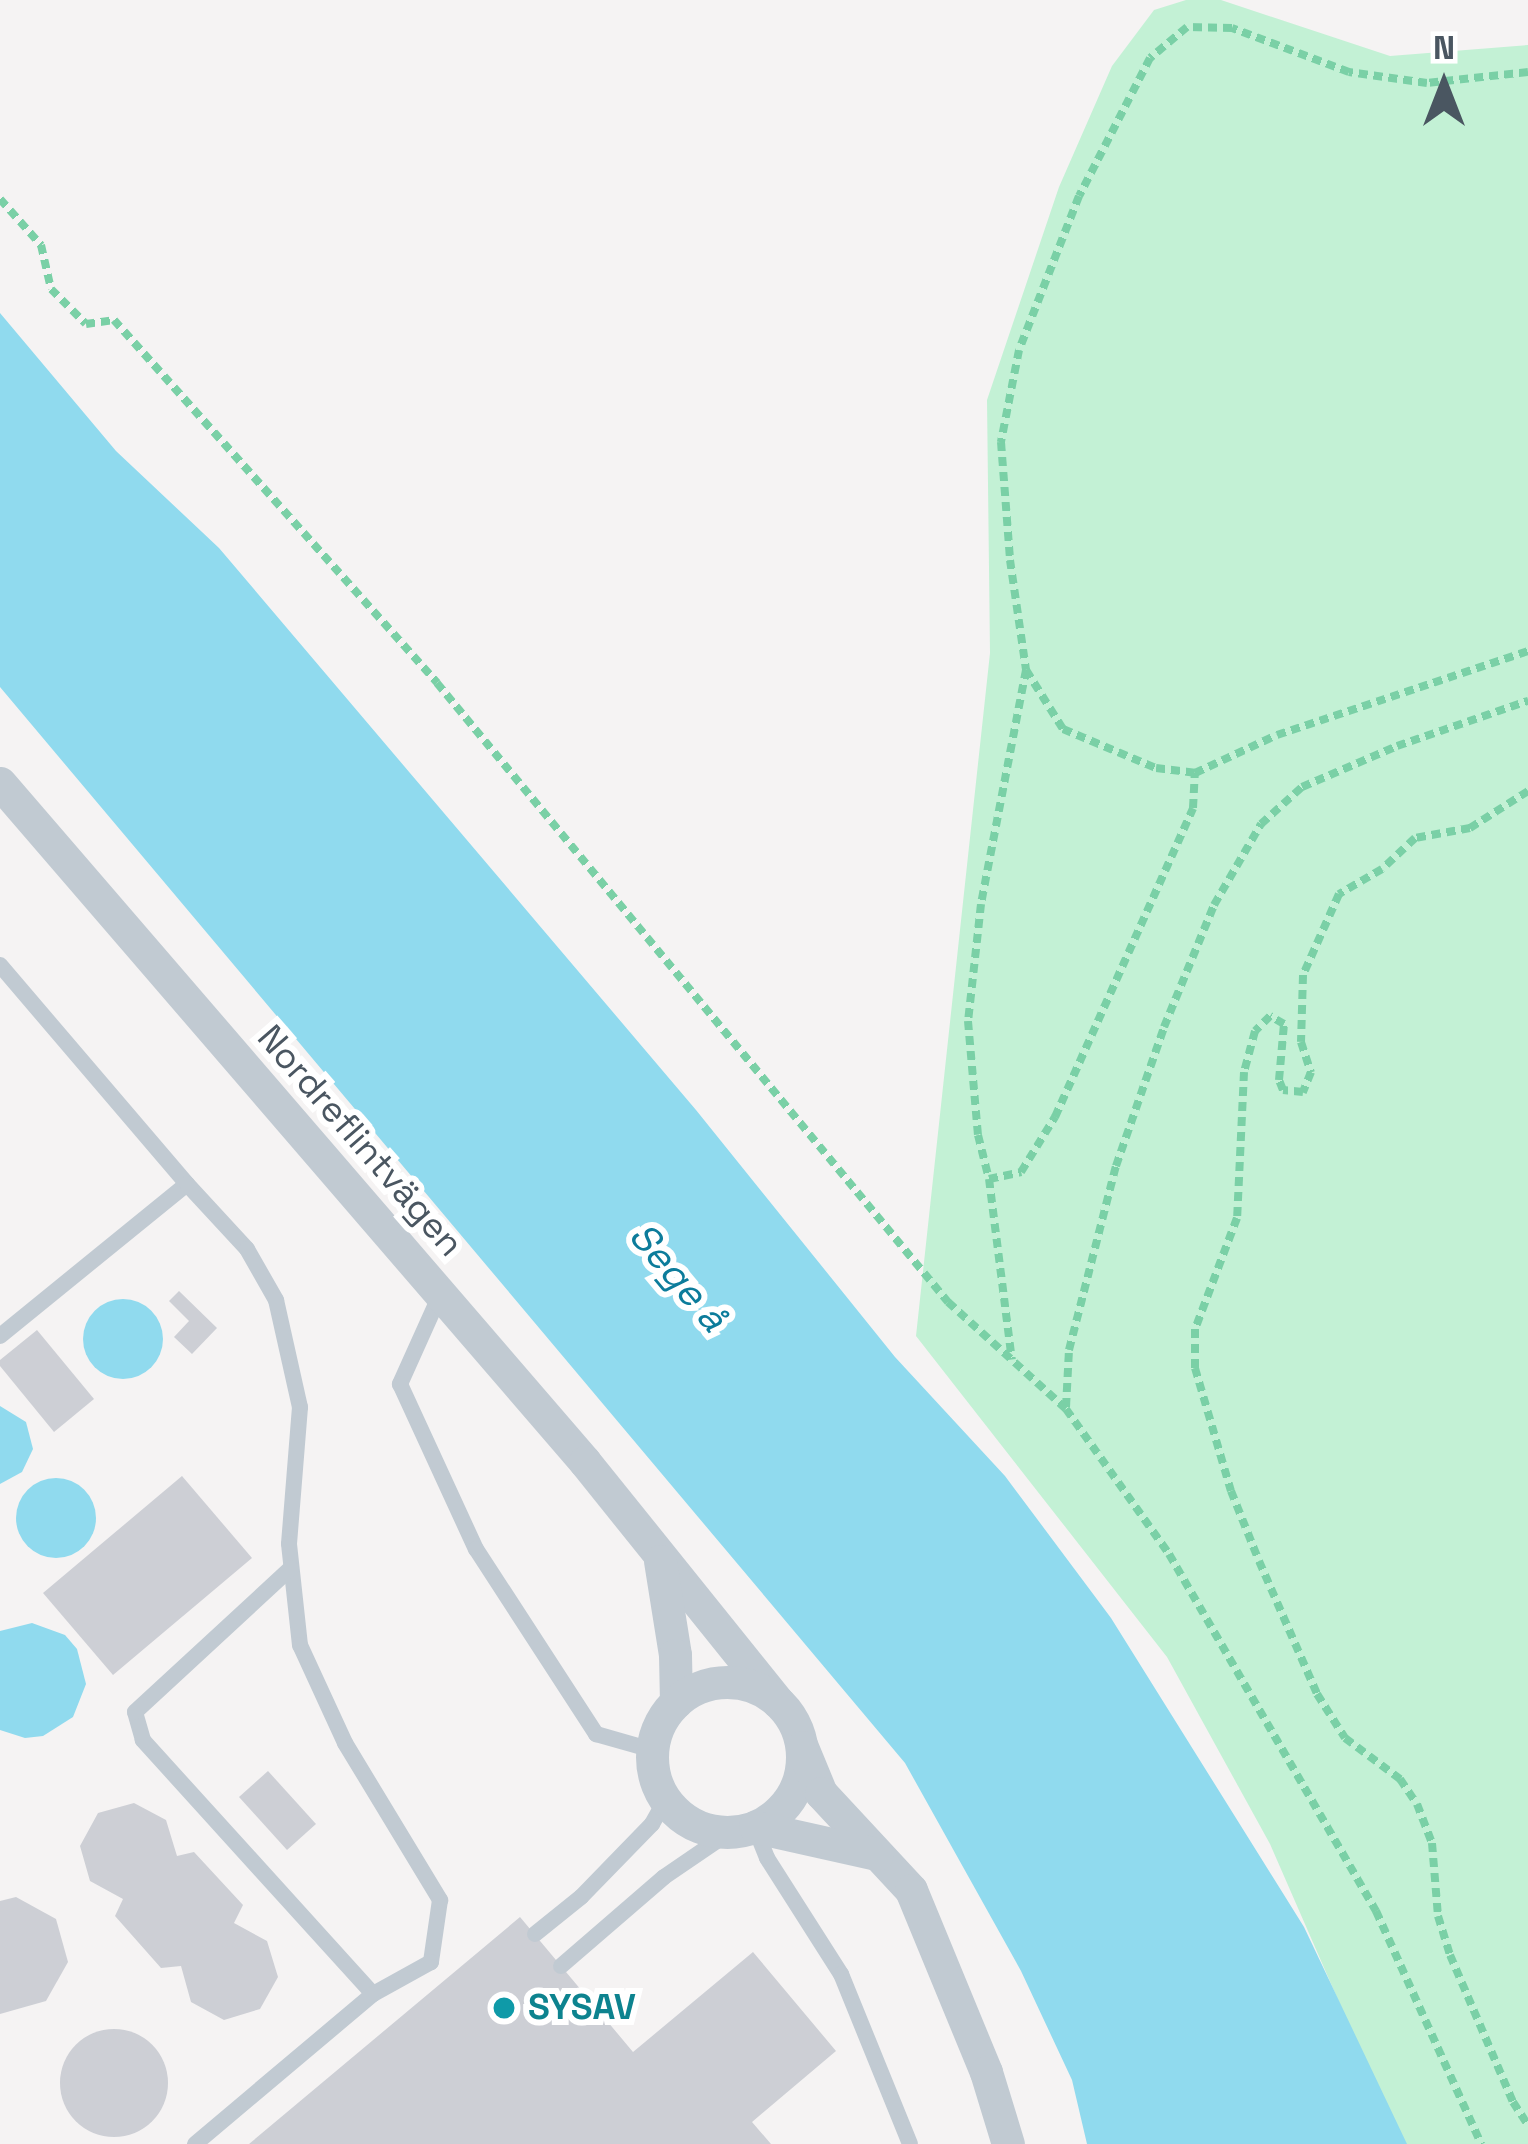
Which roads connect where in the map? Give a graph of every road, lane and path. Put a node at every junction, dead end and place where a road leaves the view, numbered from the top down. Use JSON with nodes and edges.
{"nodes":[{"id":1,"x":1528,"y":73,"type":"edge"},
{"id":2,"x":0,"y":199,"type":"edge"},
{"id":3,"x":1528,"y":651,"type":"edge"},
{"id":4,"x":1026,"y":670,"type":"junction"},
{"id":5,"x":1528,"y":701,"type":"edge"},
{"id":6,"x":1195,"y":772,"type":"junction"},
{"id":7,"x":0,"y":783,"type":"edge"},
{"id":8,"x":1528,"y":791,"type":"edge"},
{"id":9,"x":0,"y":965,"type":"edge"},
{"id":10,"x":989,"y":1179,"type":"junction"},
{"id":11,"x":187,"y":1184,"type":"junction"},
{"id":12,"x":441,"y":1294,"type":"junction"},
{"id":13,"x":0,"y":1336,"type":"edge"},
{"id":14,"x":1012,"y":1360,"type":"junction"},
{"id":15,"x":1066,"y":1408,"type":"junction"},
{"id":16,"x":658,"y":1553,"type":"junction"},
{"id":17,"x":292,"y":1568,"type":"junction"},
{"id":18,"x":676,"y":1702,"type":"junction"},
{"id":19,"x":778,"y":1702,"type":"junction"},
{"id":20,"x":801,"y":1746,"type":"junction"},
{"id":21,"x":643,"y":1747,"type":"junction"},
{"id":22,"x":665,"y":1801,"type":"junction"},
{"id":23,"x":742,"y":1830,"type":"junction"},
{"id":24,"x":877,"y":1854,"type":"junction"},
{"id":25,"x":535,"y":1934,"type":"dead end"},
{"id":26,"x":561,"y":1966,"type":"dead end"},
{"id":27,"x":373,"y":1994,"type":"junction"},
{"id":28,"x":1528,"y":2125,"type":"edge"},
{"id":29,"x":195,"y":2144,"type":"edge"},
{"id":30,"x":910,"y":2144,"type":"edge"},
{"id":31,"x":1008,"y":2144,"type":"edge"},
{"id":32,"x":1481,"y":2144,"type":"edge"}],
"edges":[{"from":1,"to":4,"type":"path"},
{"from":2,"to":14,"type":"path"},
{"from":3,"to":6,"type":"path"},
{"from":4,"to":6,"type":"path"},
{"from":4,"to":10,"type":"path"},
{"from":5,"to":15,"type":"path"},
{"from":6,"to":10,"type":"path"},
{"from":7,"to":12,"type":"street","name":"Nordreflintvägen"},
{"from":8,"to":28,"type":"path"},
{"from":9,"to":11,"type":"lane"},
{"from":10,"to":14,"type":"path"},
{"from":11,"to":13,"type":"lane"},
{"from":11,"to":17,"type":"lane"},
{"from":12,"to":16,"type":"street","name":"Nordreflintvägen"},
{"from":12,"to":21,"type":"lane"},
{"from":14,"to":15,"type":"path"},
{"from":15,"to":32,"type":"path"},
{"from":16,"to":18,"type":"street"},
{"from":16,"to":19,"type":"street","name":"Nordreflintvägen"},
{"from":17,"to":27,"type":"lane"},
{"from":17,"to":27,"type":"lane"},
{"from":18,"to":19,"type":"street"},
{"from":18,"to":21,"type":"street"},
{"from":19,"to":20,"type":"street"},
{"from":20,"to":23,"type":"street"},
{"from":20,"to":24,"type":"street"},
{"from":21,"to":22,"type":"street"},
{"from":22,"to":23,"type":"street"},
{"from":22,"to":25,"type":"lane"},
{"from":23,"to":24,"type":"street"},
{"from":23,"to":26,"type":"lane"},
{"from":23,"to":30,"type":"lane"},
{"from":24,"to":31,"type":"street"},
{"from":27,"to":29,"type":"lane"}]}
